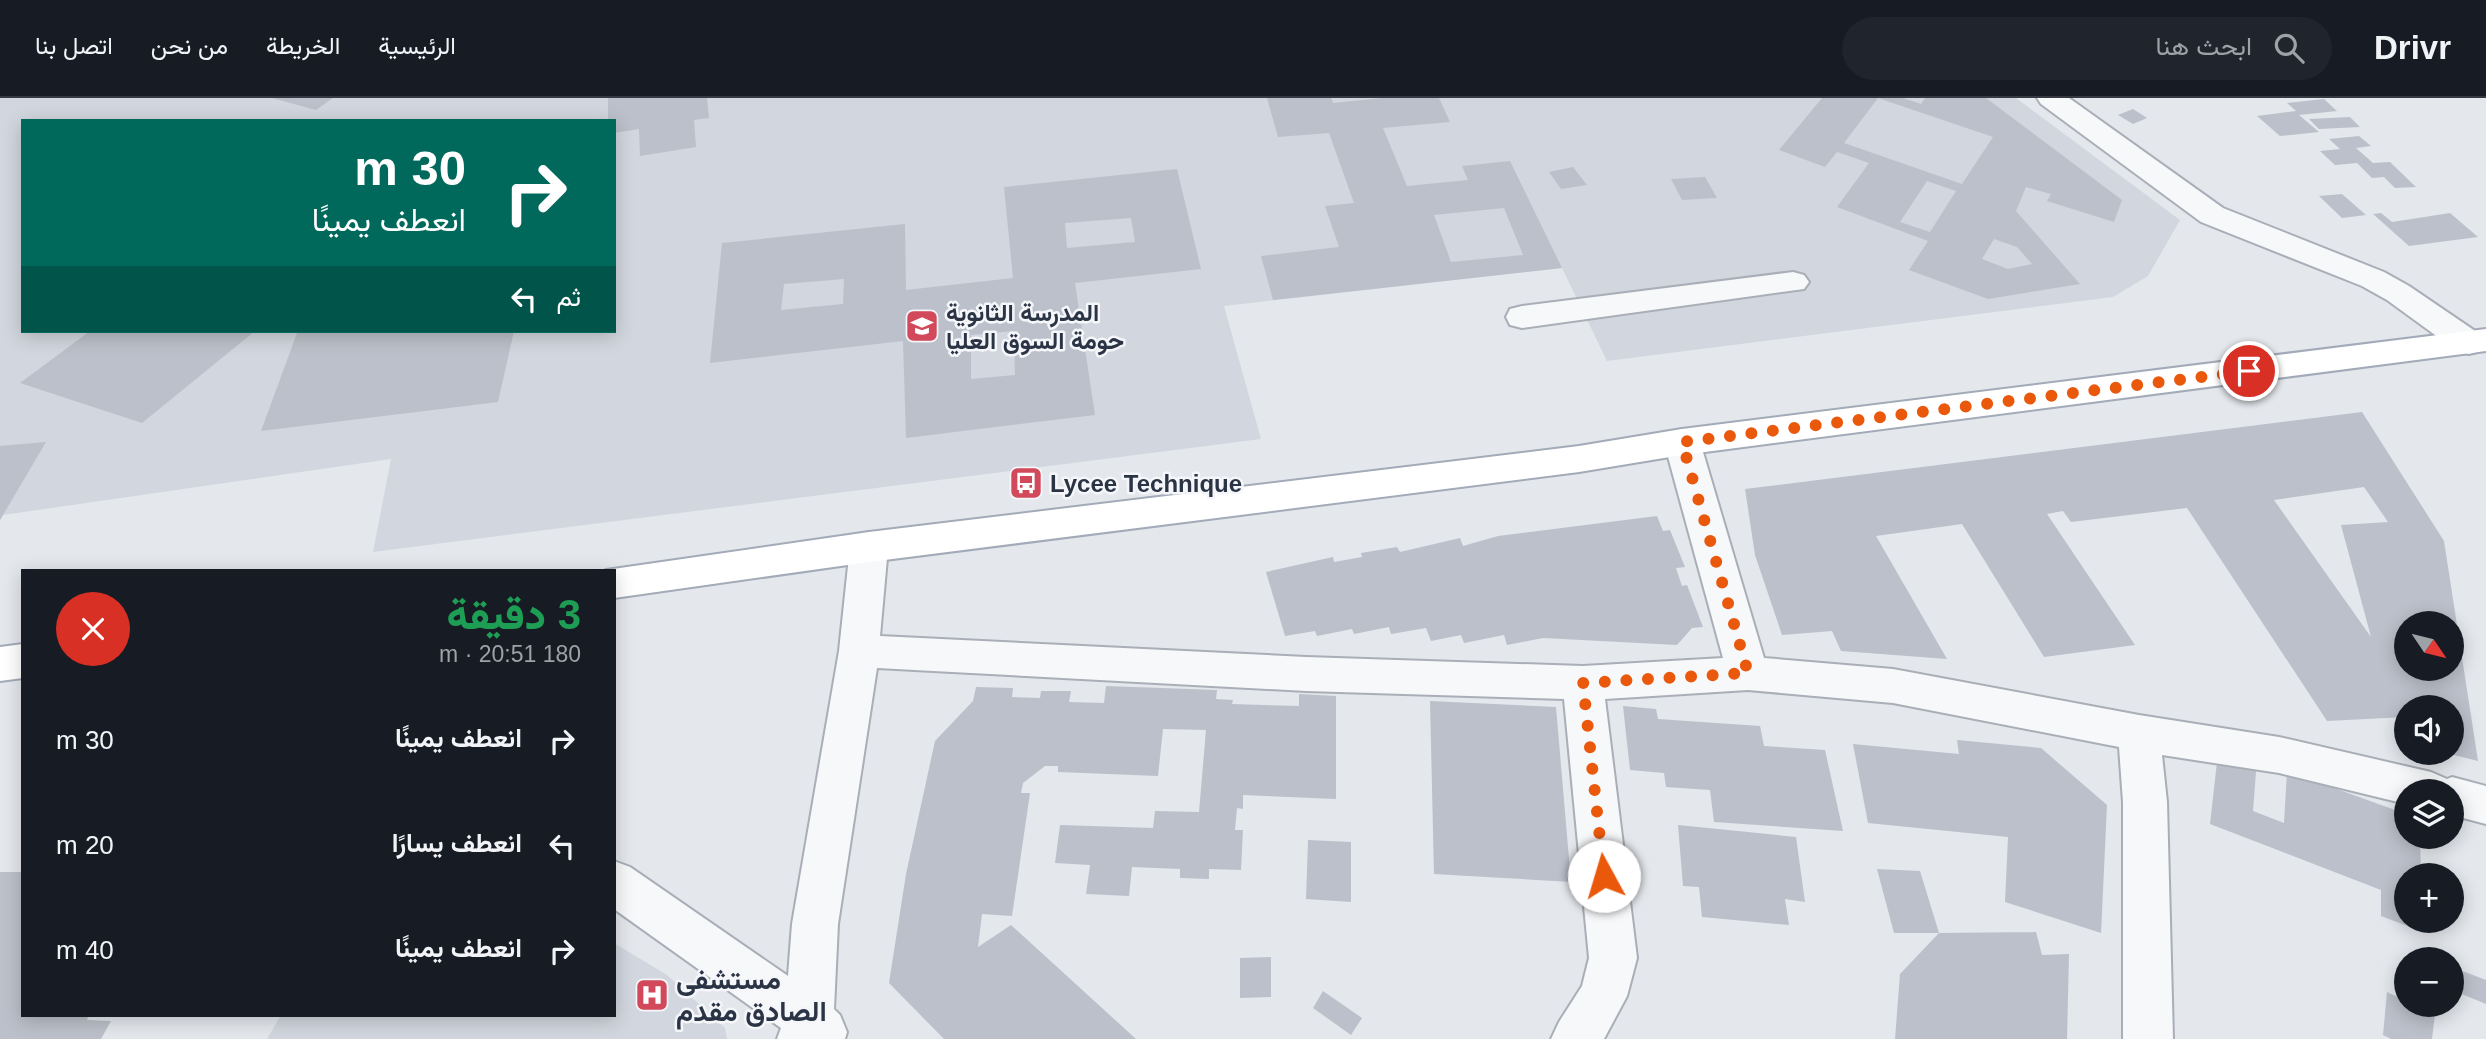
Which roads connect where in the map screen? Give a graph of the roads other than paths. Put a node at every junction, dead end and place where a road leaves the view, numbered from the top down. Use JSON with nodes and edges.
{"nodes":[{"id":1,"x":2051,"y":98,"type":"edge"},
{"id":2,"x":1793,"y":282,"type":"dead end"},
{"id":3,"x":1522,"y":317,"type":"dead end"},
{"id":4,"x":2477,"y":341,"type":"edge"},
{"id":5,"x":1682,"y":442,"type":"junction"},
{"id":6,"x":869,"y":547,"type":"junction"},
{"id":7,"x":616,"y":583,"type":"edge"},
{"id":8,"x":859,"y":651,"type":"junction"},
{"id":9,"x":21,"y":661,"type":"edge"},
{"id":10,"x":0,"y":664,"type":"edge"},
{"id":11,"x":1748,"y":673,"type":"junction"},
{"id":12,"x":1583,"y":683,"type":"junction"},
{"id":13,"x":2138,"y":733,"type":"junction"},
{"id":14,"x":2394,"y":782,"type":"edge"},
{"id":15,"x":2464,"y":799,"type":"edge"},
{"id":16,"x":2486,"y":805,"type":"edge"},
{"id":17,"x":616,"y":884,"type":"edge"},
{"id":18,"x":814,"y":1032,"type":"edge"},
{"id":19,"x":1576,"y":1039,"type":"edge"},
{"id":20,"x":2148,"y":1039,"type":"edge"}],
"edges":[{"from":1,"to":4,"type":"street"},
{"from":2,"to":3,"type":"street"},
{"from":4,"to":5,"type":"main road"},
{"from":5,"to":6,"type":"main road"},
{"from":5,"to":11,"type":"street"},
{"from":6,"to":7,"type":"main road"},
{"from":6,"to":8,"type":"street"},
{"from":8,"to":12,"type":"street"},
{"from":8,"to":18,"type":"street"},
{"from":9,"to":10,"type":"main road"},
{"from":11,"to":12,"type":"street"},
{"from":11,"to":13,"type":"street"},
{"from":12,"to":19,"type":"street"},
{"from":13,"to":14,"type":"street"},
{"from":13,"to":20,"type":"street"},
{"from":15,"to":16,"type":"street"},
{"from":17,"to":18,"type":"street"}]}
